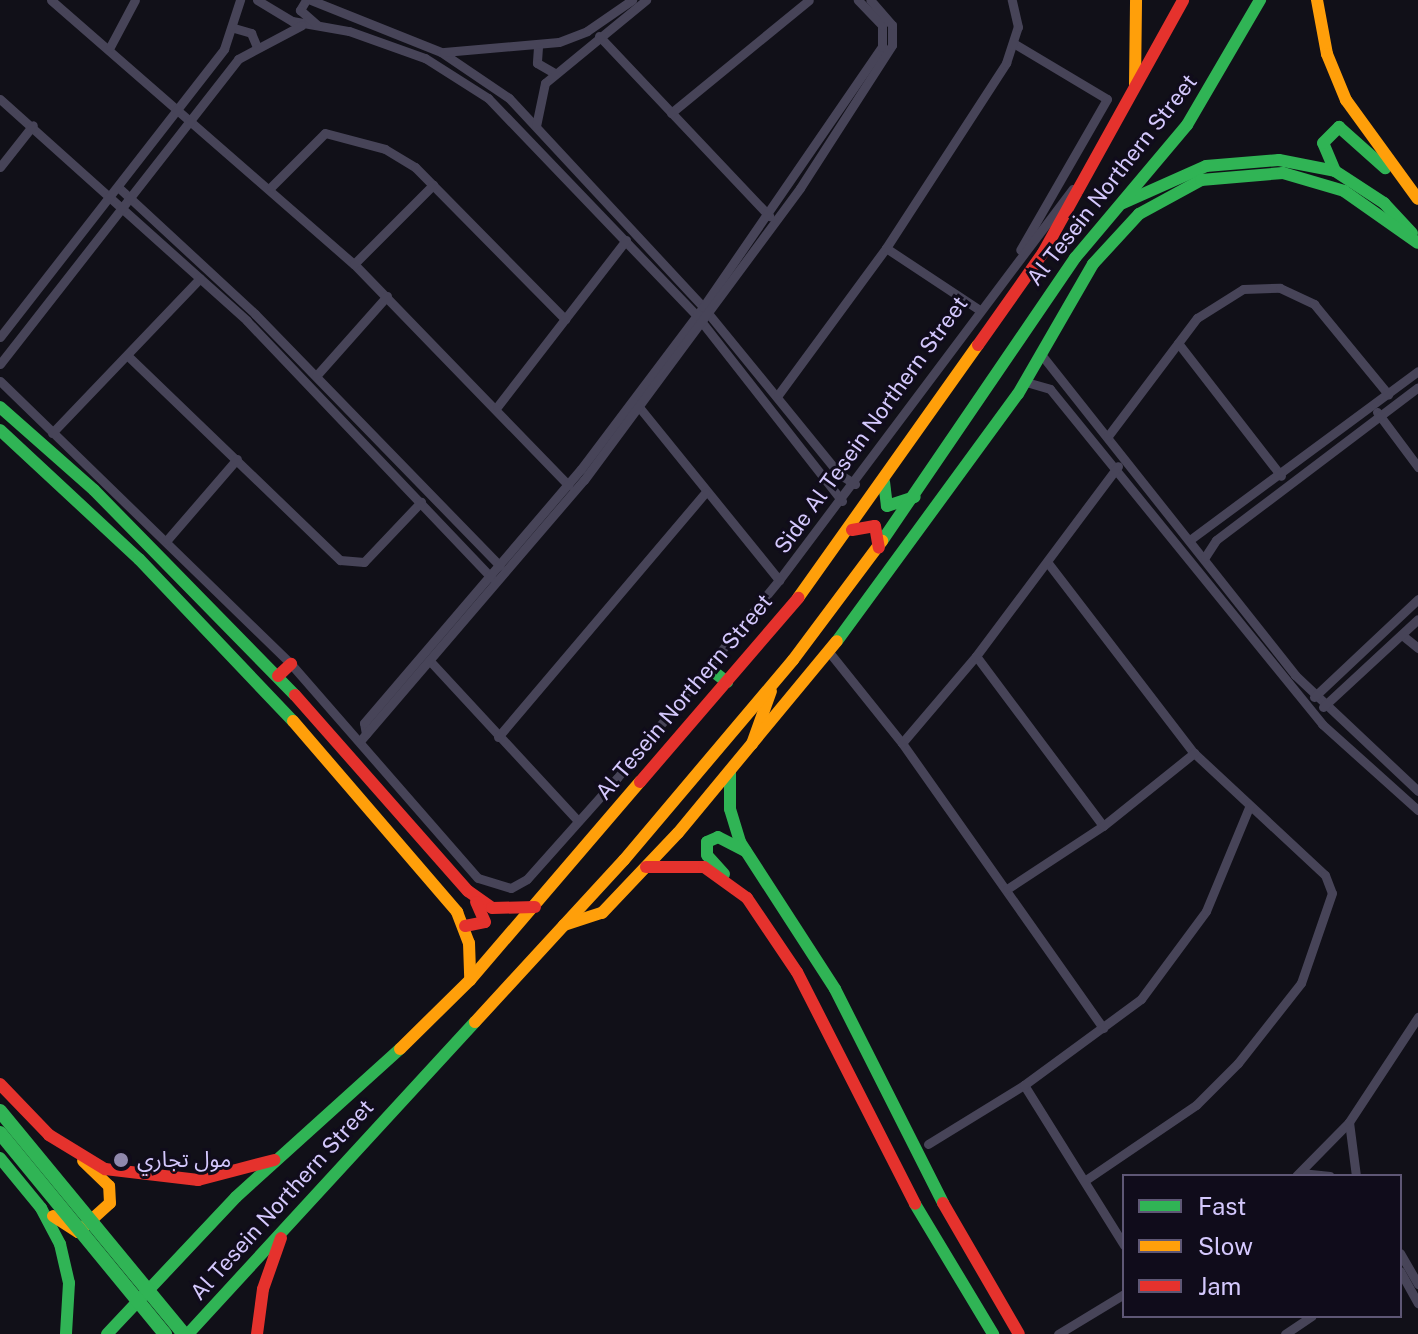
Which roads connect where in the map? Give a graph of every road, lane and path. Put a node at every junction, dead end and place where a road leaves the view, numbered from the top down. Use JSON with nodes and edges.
{"nodes":[{"id":1,"x":51,"y":0,"type":"edge"},
{"id":2,"x":135,"y":0,"type":"edge"},
{"id":3,"x":240,"y":0,"type":"edge"},
{"id":4,"x":257,"y":0,"type":"edge"},
{"id":5,"x":308,"y":0,"type":"edge"},
{"id":6,"x":632,"y":0,"type":"edge"},
{"id":7,"x":646,"y":0,"type":"edge"},
{"id":8,"x":809,"y":0,"type":"edge"},
{"id":9,"x":858,"y":0,"type":"edge"},
{"id":10,"x":870,"y":0,"type":"edge"},
{"id":11,"x":1012,"y":0,"type":"edge"},
{"id":12,"x":1136,"y":0,"type":"edge"},
{"id":13,"x":1183,"y":0,"type":"edge"},
{"id":14,"x":1260,"y":0,"type":"edge"},
{"id":15,"x":1317,"y":0,"type":"edge"},
{"id":16,"x":305,"y":24,"type":"junction"},
{"id":17,"x":319,"y":26,"type":"junction"},
{"id":18,"x":234,"y":28,"type":"junction"},
{"id":19,"x":599,"y":36,"type":"junction"},
{"id":20,"x":1015,"y":44,"type":"junction"},
{"id":21,"x":256,"y":45,"type":"junction"},
{"id":22,"x":110,"y":47,"type":"junction"},
{"id":23,"x":538,"y":47,"type":"junction"},
{"id":24,"x":441,"y":52,"type":"junction"},
{"id":25,"x":554,"y":73,"type":"junction"},
{"id":26,"x":1135,"y":86,"type":"junction"},
{"id":27,"x":0,"y":99,"type":"edge"},
{"id":28,"x":181,"y":108,"type":"junction"},
{"id":29,"x":671,"y":113,"type":"junction"},
{"id":30,"x":192,"y":117,"type":"junction"},
{"id":31,"x":33,"y":125,"type":"junction"},
{"id":32,"x":536,"y":126,"type":"junction"},
{"id":33,"x":0,"y":167,"type":"edge"},
{"id":34,"x":1093,"y":171,"type":"junction"},
{"id":35,"x":1335,"y":171,"type":"junction"},
{"id":36,"x":1407,"y":184,"type":"junction"},
{"id":37,"x":433,"y":185,"type":"junction"},
{"id":38,"x":118,"y":187,"type":"junction"},
{"id":39,"x":271,"y":187,"type":"junction"},
{"id":40,"x":128,"y":197,"type":"junction"},
{"id":41,"x":109,"y":199,"type":"junction"},
{"id":42,"x":1418,"y":199,"type":"edge"},
{"id":43,"x":1120,"y":205,"type":"junction"},
{"id":44,"x":119,"y":208,"type":"junction"},
{"id":45,"x":769,"y":216,"type":"junction"},
{"id":46,"x":626,"y":240,"type":"junction"},
{"id":47,"x":1418,"y":242,"type":"edge"},
{"id":48,"x":886,"y":248,"type":"junction"},
{"id":49,"x":1019,"y":257,"type":"junction"},
{"id":50,"x":354,"y":264,"type":"junction"},
{"id":51,"x":200,"y":278,"type":"junction"},
{"id":52,"x":387,"y":296,"type":"junction"},
{"id":53,"x":978,"y":309,"type":"junction"},
{"id":54,"x":707,"y":311,"type":"junction"},
{"id":55,"x":565,"y":319,"type":"junction"},
{"id":56,"x":700,"y":320,"type":"junction"},
{"id":57,"x":0,"y":337,"type":"edge"},
{"id":58,"x":1178,"y":343,"type":"junction"},
{"id":59,"x":1039,"y":350,"type":"junction"},
{"id":60,"x":129,"y":357,"type":"junction"},
{"id":61,"x":0,"y":364,"type":"edge"},
{"id":62,"x":1418,"y":371,"type":"edge"},
{"id":63,"x":316,"y":376,"type":"junction"},
{"id":64,"x":0,"y":381,"type":"edge"},
{"id":65,"x":1026,"y":382,"type":"junction"},
{"id":66,"x":1418,"y":387,"type":"edge"},
{"id":67,"x":1388,"y":394,"type":"junction"},
{"id":68,"x":778,"y":395,"type":"junction"},
{"id":69,"x":1373,"y":406,"type":"junction"},
{"id":70,"x":0,"y":407,"type":"edge"},
{"id":71,"x":497,"y":407,"type":"junction"},
{"id":72,"x":639,"y":407,"type":"junction"},
{"id":73,"x":1380,"y":416,"type":"junction"},
{"id":74,"x":0,"y":430,"type":"edge"},
{"id":75,"x":52,"y":433,"type":"junction"},
{"id":76,"x":1108,"y":436,"type":"junction"},
{"id":77,"x":237,"y":459,"type":"junction"},
{"id":78,"x":1118,"y":466,"type":"junction"},
{"id":79,"x":1418,"y":467,"type":"edge"},
{"id":80,"x":71,"y":470,"type":"junction"},
{"id":81,"x":1281,"y":476,"type":"junction"},
{"id":82,"x":884,"y":482,"type":"junction"},
{"id":83,"x":59,"y":484,"type":"junction"},
{"id":84,"x":855,"y":484,"type":"junction"},
{"id":85,"x":568,"y":485,"type":"junction"},
{"id":86,"x":94,"y":490,"type":"junction"},
{"id":87,"x":706,"y":492,"type":"junction"},
{"id":88,"x":917,"y":496,"type":"junction"},
{"id":89,"x":842,"y":501,"type":"junction"},
{"id":90,"x":421,"y":502,"type":"junction"},
{"id":91,"x":80,"y":504,"type":"junction"},
{"id":92,"x":537,"y":528,"type":"junction"},
{"id":93,"x":852,"y":530,"type":"junction"},
{"id":94,"x":1191,"y":539,"type":"junction"},
{"id":95,"x":167,"y":540,"type":"junction"},
{"id":96,"x":879,"y":549,"type":"junction"},
{"id":97,"x":1205,"y":557,"type":"junction"},
{"id":98,"x":1048,"y":563,"type":"junction"},
{"id":99,"x":500,"y":566,"type":"junction"},
{"id":100,"x":491,"y":577,"type":"junction"},
{"id":101,"x":779,"y":580,"type":"junction"},
{"id":102,"x":1418,"y":599,"type":"edge"},
{"id":103,"x":1418,"y":619,"type":"edge"},
{"id":104,"x":1402,"y":635,"type":"junction"},
{"id":105,"x":1418,"y":648,"type":"edge"},
{"id":106,"x":829,"y":652,"type":"junction"},
{"id":107,"x":976,"y":656,"type":"junction"},
{"id":108,"x":430,"y":661,"type":"junction"},
{"id":109,"x":291,"y":664,"type":"junction"},
{"id":110,"x":709,"y":668,"type":"junction"},
{"id":111,"x":278,"y":676,"type":"junction"},
{"id":112,"x":727,"y":682,"type":"junction"},
{"id":113,"x":773,"y":683,"type":"junction"},
{"id":114,"x":1314,"y":697,"type":"junction"},
{"id":115,"x":1323,"y":707,"type":"junction"},
{"id":116,"x":363,"y":737,"type":"junction"},
{"id":117,"x":498,"y":737,"type":"junction"},
{"id":118,"x":902,"y":743,"type":"junction"},
{"id":119,"x":752,"y":744,"type":"junction"},
{"id":120,"x":1194,"y":753,"type":"junction"},
{"id":121,"x":730,"y":771,"type":"junction"},
{"id":122,"x":1402,"y":778,"type":"junction"},
{"id":123,"x":1392,"y":790,"type":"junction"},
{"id":124,"x":1418,"y":791,"type":"edge"},
{"id":125,"x":1249,"y":807,"type":"junction"},
{"id":126,"x":1418,"y":810,"type":"edge"},
{"id":127,"x":578,"y":821,"type":"junction"},
{"id":128,"x":1103,"y":826,"type":"junction"},
{"id":129,"x":746,"y":851,"type":"junction"},
{"id":130,"x":646,"y":867,"type":"junction"},
{"id":131,"x":725,"y":877,"type":"junction"},
{"id":132,"x":1007,"y":889,"type":"junction"},
{"id":133,"x":468,"y":891,"type":"junction"},
{"id":134,"x":535,"y":907,"type":"junction"},
{"id":135,"x":564,"y":925,"type":"junction"},
{"id":136,"x":465,"y":926,"type":"junction"},
{"id":137,"x":470,"y":980,"type":"junction"},
{"id":138,"x":1418,"y":1017,"type":"edge"},
{"id":139,"x":1103,"y":1028,"type":"junction"},
{"id":140,"x":0,"y":1084,"type":"edge"},
{"id":141,"x":1024,"y":1085,"type":"junction"},
{"id":142,"x":0,"y":1111,"type":"edge"},
{"id":143,"x":1349,"y":1122,"type":"junction"},
{"id":144,"x":0,"y":1133,"type":"edge"},
{"id":145,"x":928,"y":1144,"type":"dead end"},
{"id":146,"x":286,"y":1156,"type":"junction"},
{"id":147,"x":0,"y":1158,"type":"edge"},
{"id":148,"x":83,"y":1158,"type":"junction"},
{"id":149,"x":1298,"y":1174,"type":"edge"},
{"id":150,"x":1356,"y":1174,"type":"edge"},
{"id":151,"x":1084,"y":1181,"type":"junction"},
{"id":152,"x":33,"y":1197,"type":"junction"},
{"id":153,"x":286,"y":1228,"type":"junction"},
{"id":154,"x":1122,"y":1242,"type":"edge"},
{"id":155,"x":1402,"y":1256,"type":"edge"},
{"id":156,"x":1402,"y":1275,"type":"edge"},
{"id":157,"x":1418,"y":1284,"type":"edge"},
{"id":158,"x":1122,"y":1295,"type":"edge"},
{"id":159,"x":1418,"y":1303,"type":"edge"},
{"id":160,"x":1300,"y":1330,"type":"edge"},
{"id":161,"x":66,"y":1334,"type":"edge"},
{"id":162,"x":107,"y":1334,"type":"edge"},
{"id":163,"x":165,"y":1334,"type":"edge"},
{"id":164,"x":186,"y":1334,"type":"edge"},
{"id":165,"x":257,"y":1334,"type":"edge"},
{"id":166,"x":993,"y":1334,"type":"edge"},
{"id":167,"x":1019,"y":1334,"type":"edge"},
{"id":168,"x":1058,"y":1334,"type":"edge"},
{"id":169,"x":1285,"y":1334,"type":"edge"}],
"edges":[{"from":1,"to":22,"type":"street"},
{"from":2,"to":22,"type":"street"},
{"from":3,"to":18,"type":"street"},
{"from":4,"to":16,"type":"street"},
{"from":5,"to":17,"type":"street"},
{"from":5,"to":24,"type":"street"},
{"from":6,"to":23,"type":"street"},
{"from":7,"to":19,"type":"street"},
{"from":8,"to":29,"type":"street"},
{"from":9,"to":45,"type":"street"},
{"from":10,"to":54,"type":"street"},
{"from":11,"to":20,"type":"street"},
{"from":12,"to":26,"type":"main road"},
{"from":13,"to":26,"type":"main road","name":"Al Tesein Northern Street"},
{"from":14,"to":43,"type":"main road","name":"Al Tesein Northern Street"},
{"from":15,"to":36,"type":"main road"},
{"from":16,"to":17,"type":"street"},
{"from":16,"to":21,"type":"street"},
{"from":17,"to":46,"type":"street"},
{"from":18,"to":21,"type":"street"},
{"from":18,"to":28,"type":"street"},
{"from":19,"to":25,"type":"street"},
{"from":19,"to":29,"type":"street"},
{"from":20,"to":48,"type":"street"},
{"from":20,"to":49,"type":"street"},
{"from":21,"to":30,"type":"street"},
{"from":22,"to":28,"type":"street"},
{"from":23,"to":24,"type":"street"},
{"from":23,"to":25,"type":"street"},
{"from":24,"to":32,"type":"street"},
{"from":25,"to":32,"type":"street"},
{"from":26,"to":34,"type":"main road","name":"Al Tesein Northern Street"},
{"from":27,"to":31,"type":"street"},
{"from":28,"to":30,"type":"street"},
{"from":28,"to":38,"type":"street"},
{"from":29,"to":45,"type":"street"},
{"from":30,"to":39,"type":"street"},
{"from":30,"to":40,"type":"street"},
{"from":31,"to":33,"type":"street"},
{"from":31,"to":41,"type":"street"},
{"from":32,"to":54,"type":"street"},
{"from":34,"to":49,"type":"street","name":"Side Al Tesein Northern Street"},
{"from":34,"to":82,"type":"main road","name":"Al Tesein Northern Street"},
{"from":35,"to":36,"type":"main road"},
{"from":35,"to":43,"type":"main road"},
{"from":35,"to":47,"type":"main road"},
{"from":36,"to":42,"type":"main road"},
{"from":37,"to":39,"type":"street"},
{"from":37,"to":50,"type":"street"},
{"from":37,"to":55,"type":"street"},
{"from":38,"to":40,"type":"street"},
{"from":38,"to":41,"type":"street"},
{"from":39,"to":50,"type":"street"},
{"from":40,"to":44,"type":"street"},
{"from":40,"to":63,"type":"street"},
{"from":41,"to":44,"type":"street"},
{"from":41,"to":57,"type":"street"},
{"from":43,"to":88,"type":"main road","name":"Al Tesein Northern Street"},
{"from":44,"to":51,"type":"street"},
{"from":44,"to":61,"type":"street"},
{"from":45,"to":54,"type":"street"},
{"from":46,"to":55,"type":"street"},
{"from":46,"to":56,"type":"street"},
{"from":47,"to":59,"type":"main road"},
{"from":48,"to":53,"type":"street"},
{"from":48,"to":68,"type":"street"},
{"from":49,"to":53,"type":"street","name":"Side Al Tesein Northern Street"},
{"from":50,"to":52,"type":"street"},
{"from":51,"to":60,"type":"street"},
{"from":51,"to":90,"type":"street"},
{"from":52,"to":63,"type":"street"},
{"from":52,"to":71,"type":"street"},
{"from":53,"to":84,"type":"street","name":"Side Al Tesein Northern Street"},
{"from":54,"to":56,"type":"street"},
{"from":54,"to":68,"type":"street"},
{"from":55,"to":71,"type":"street"},
{"from":56,"to":72,"type":"street"},
{"from":56,"to":85,"type":"street"},
{"from":56,"to":89,"type":"street"},
{"from":58,"to":67,"type":"street"},
{"from":58,"to":76,"type":"street"},
{"from":58,"to":81,"type":"street"},
{"from":59,"to":65,"type":"main road"},
{"from":59,"to":76,"type":"street"},
{"from":60,"to":75,"type":"street"},
{"from":60,"to":77,"type":"street"},
{"from":62,"to":67,"type":"street"},
{"from":63,"to":99,"type":"street"},
{"from":64,"to":75,"type":"street"},
{"from":65,"to":78,"type":"street"},
{"from":65,"to":106,"type":"main road"},
{"from":66,"to":73,"type":"street"},
{"from":67,"to":69,"type":"street"},
{"from":68,"to":84,"type":"street"},
{"from":69,"to":73,"type":"street"},
{"from":69,"to":81,"type":"street"},
{"from":70,"to":80,"type":"main road"},
{"from":71,"to":85,"type":"street"},
{"from":72,"to":87,"type":"street"},
{"from":72,"to":92,"type":"street"},
{"from":73,"to":79,"type":"street"},
{"from":73,"to":97,"type":"street"},
{"from":74,"to":83,"type":"main road"},
{"from":75,"to":95,"type":"street"},
{"from":76,"to":94,"type":"street"},
{"from":77,"to":90,"type":"street"},
{"from":77,"to":95,"type":"street"},
{"from":78,"to":98,"type":"street"},
{"from":78,"to":123,"type":"street"},
{"from":80,"to":83,"type":"main road"},
{"from":80,"to":86,"type":"main road"},
{"from":81,"to":94,"type":"street"},
{"from":82,"to":88,"type":"main road"},
{"from":82,"to":93,"type":"main road","name":"Al Tesein Northern Street"},
{"from":83,"to":91,"type":"main road"},
{"from":84,"to":89,"type":"street","name":"Side Al Tesein Northern Street"},
{"from":85,"to":92,"type":"street"},
{"from":86,"to":91,"type":"main road"},
{"from":86,"to":111,"type":"main road"},
{"from":87,"to":101,"type":"street"},
{"from":87,"to":117,"type":"street"},
{"from":88,"to":96,"type":"main road","name":"Al Tesein Northern Street"},
{"from":89,"to":101,"type":"street","name":"Side Al Tesein Northern Street"},
{"from":90,"to":100,"type":"street"},
{"from":91,"to":136,"type":"main road"},
{"from":92,"to":99,"type":"street"},
{"from":92,"to":108,"type":"street"},
{"from":93,"to":96,"type":"main road"},
{"from":93,"to":112,"type":"main road","name":"Al Tesein Northern Street"},
{"from":94,"to":97,"type":"street"},
{"from":95,"to":109,"type":"street"},
{"from":96,"to":113,"type":"main road","name":"Al Tesein Northern Street"},
{"from":97,"to":114,"type":"street"},
{"from":98,"to":107,"type":"street"},
{"from":98,"to":120,"type":"street"},
{"from":99,"to":100,"type":"street"},
{"from":100,"to":116,"type":"street"},
{"from":101,"to":110,"type":"street","name":"Side Al Tesein Northern Street"},
{"from":102,"to":114,"type":"street"},
{"from":103,"to":104,"type":"street"},
{"from":104,"to":105,"type":"street"},
{"from":104,"to":115,"type":"street"},
{"from":106,"to":118,"type":"street"},
{"from":106,"to":119,"type":"main road"},
{"from":107,"to":118,"type":"street"},
{"from":107,"to":128,"type":"street"},
{"from":108,"to":116,"type":"street"},
{"from":108,"to":117,"type":"street"},
{"from":109,"to":111,"type":"main road"},
{"from":109,"to":116,"type":"street"},
{"from":110,"to":112,"type":"main road"},
{"from":110,"to":127,"type":"street","name":"Side Al Tesein Northern Street"},
{"from":111,"to":133,"type":"main road"},
{"from":112,"to":134,"type":"main road","name":"Al Tesein Northern Street"},
{"from":113,"to":119,"type":"main road"},
{"from":113,"to":135,"type":"main road","name":"Al Tesein Northern Street"},
{"from":114,"to":115,"type":"street"},
{"from":115,"to":122,"type":"street"},
{"from":116,"to":127,"type":"street","name":"Side Al Tesein Northern Street"},
{"from":117,"to":127,"type":"street"},
{"from":118,"to":132,"type":"street"},
{"from":119,"to":121,"type":"main road"},
{"from":120,"to":125,"type":"street"},
{"from":120,"to":128,"type":"street"},
{"from":121,"to":129,"type":"main road"},
{"from":121,"to":130,"type":"main road"},
{"from":122,"to":123,"type":"street"},
{"from":122,"to":124,"type":"street"},
{"from":123,"to":126,"type":"street"},
{"from":125,"to":139,"type":"street"},
{"from":125,"to":151,"type":"street"},
{"from":128,"to":132,"type":"street"},
{"from":129,"to":131,"type":"main road"},
{"from":129,"to":167,"type":"main road"},
{"from":130,"to":131,"type":"main road"},
{"from":130,"to":135,"type":"main road"},
{"from":131,"to":166,"type":"main road"},
{"from":132,"to":139,"type":"street"},
{"from":133,"to":134,"type":"main road"},
{"from":133,"to":136,"type":"main road"},
{"from":134,"to":137,"type":"main road","name":"Al Tesein Northern Street"},
{"from":135,"to":153,"type":"main road","name":"Al Tesein Northern Street"},
{"from":136,"to":137,"type":"main road"},
{"from":137,"to":146,"type":"main road","name":"Al Tesein Northern Street"},
{"from":138,"to":143,"type":"street"},
{"from":139,"to":141,"type":"street"},
{"from":140,"to":148,"type":"main road"},
{"from":141,"to":145,"type":"street"},
{"from":141,"to":151,"type":"street"},
{"from":142,"to":164,"type":"main road","bridge":true},
{"from":143,"to":149,"type":"street"},
{"from":143,"to":150,"type":"street"},
{"from":144,"to":163,"type":"main road","bridge":true},
{"from":146,"to":148,"type":"main road"},
{"from":146,"to":162,"type":"main road","name":"Al Tesein Northern Street"},
{"from":147,"to":152,"type":"main road"},
{"from":148,"to":152,"type":"main road"},
{"from":151,"to":154,"type":"street"},
{"from":152,"to":161,"type":"main road"},
{"from":153,"to":164,"type":"main road","name":"Al Tesein Northern Street"},
{"from":153,"to":165,"type":"main road"},
{"from":155,"to":157,"type":"street"},
{"from":156,"to":159,"type":"street"},
{"from":158,"to":168,"type":"street"},
{"from":160,"to":169,"type":"street"}]}
